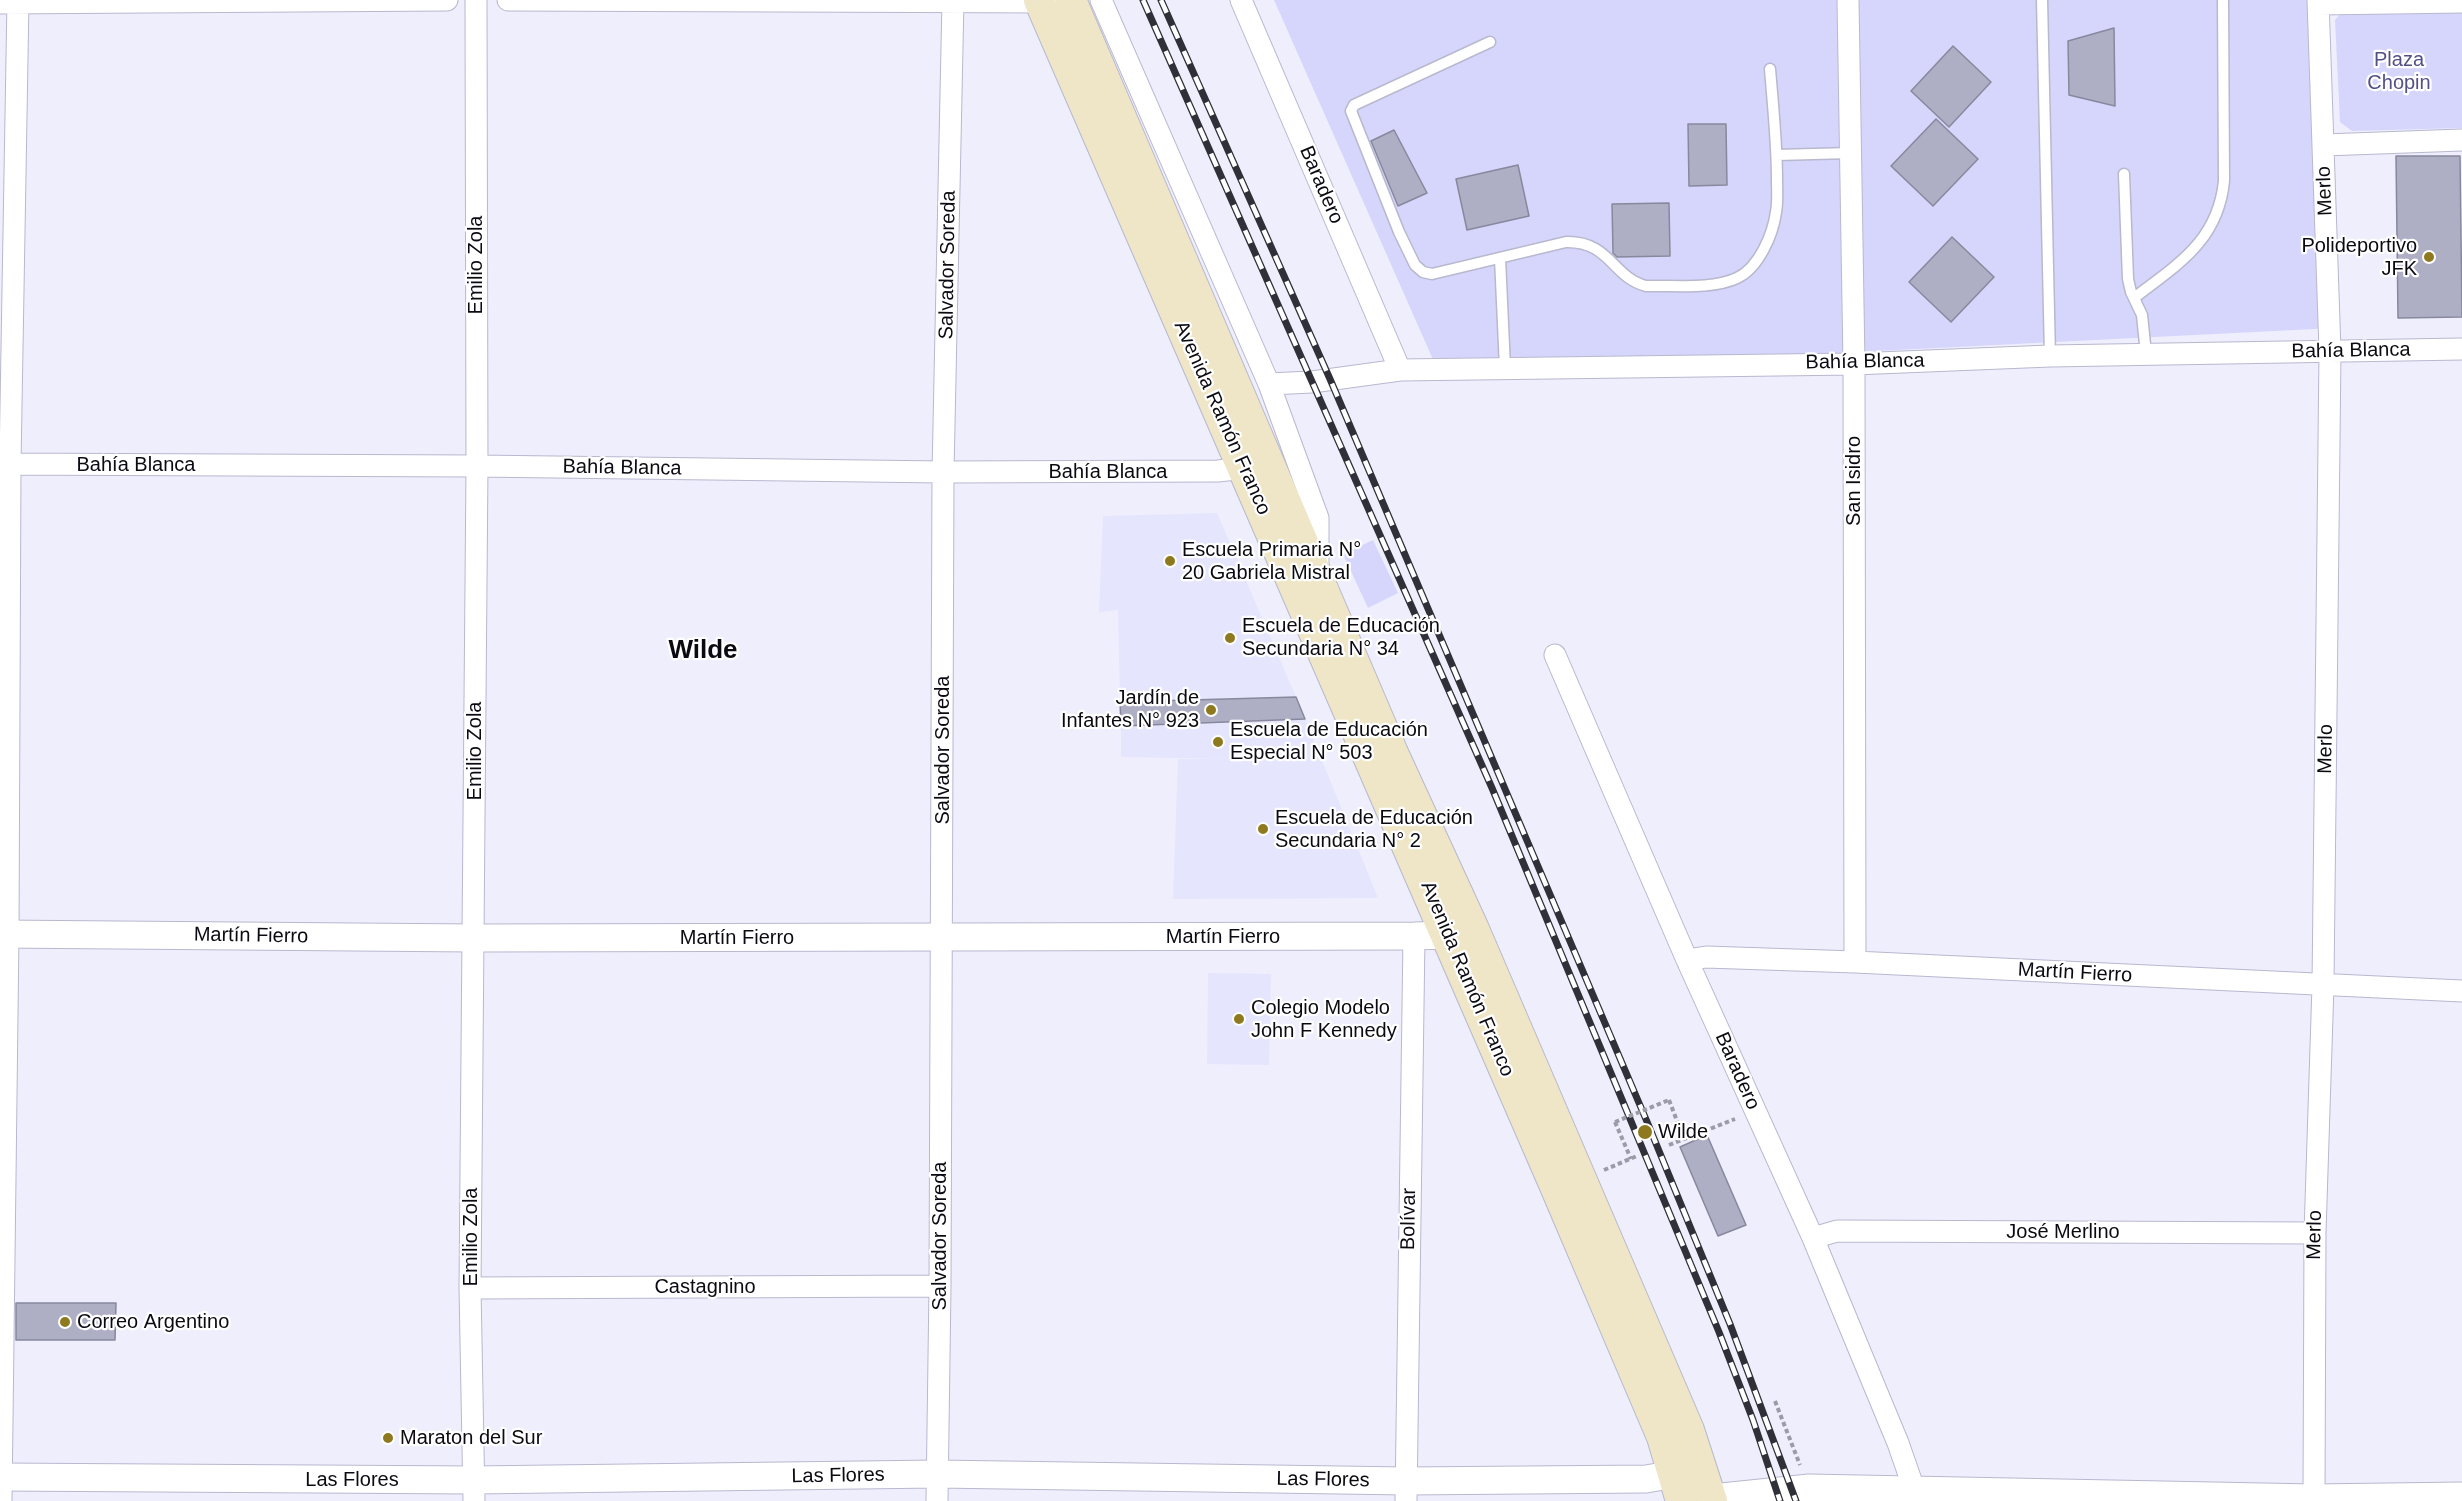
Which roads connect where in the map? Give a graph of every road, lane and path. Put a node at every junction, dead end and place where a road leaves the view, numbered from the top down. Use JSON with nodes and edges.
{"nodes":[{"id":1,"x":447,"y":0,"type":"edge"},
{"id":2,"x":476,"y":0,"type":"edge"},
{"id":3,"x":508,"y":0,"type":"edge"},
{"id":4,"x":1101,"y":0,"type":"edge"},
{"id":5,"x":1241,"y":0,"type":"edge"},
{"id":6,"x":1848,"y":0,"type":"edge"},
{"id":7,"x":2042,"y":0,"type":"edge"},
{"id":8,"x":2223,"y":0,"type":"edge"},
{"id":9,"x":953,"y":1,"type":"edge"},
{"id":10,"x":1040,"y":1,"type":"edge"},
{"id":11,"x":1071,"y":1,"type":"edge"},
{"id":12,"x":12,"y":2,"type":"edge"},
{"id":13,"x":2318,"y":2,"type":"edge"},
{"id":14,"x":2462,"y":2,"type":"edge"},
{"id":15,"x":1113,"y":28,"type":"junction"},
{"id":16,"x":1490,"y":42,"type":"dead end"},
{"id":17,"x":1770,"y":69,"type":"dead end"},
{"id":18,"x":2462,"y":140,"type":"edge"},
{"id":19,"x":2324,"y":146,"type":"junction"},
{"id":20,"x":1850,"y":153,"type":"junction"},
{"id":21,"x":1777,"y":155,"type":"junction"},
{"id":22,"x":2124,"y":174,"type":"dead end"},
{"id":23,"x":1500,"y":258,"type":"junction"},
{"id":24,"x":2134,"y":298,"type":"junction"},
{"id":25,"x":2462,"y":349,"type":"edge"},
{"id":26,"x":2330,"y":351,"type":"junction"},
{"id":27,"x":2146,"y":354,"type":"junction"},
{"id":28,"x":2050,"y":356,"type":"junction"},
{"id":29,"x":1854,"y":364,"type":"junction"},
{"id":30,"x":1505,"y":368,"type":"junction"},
{"id":31,"x":1400,"y":370,"type":"junction"},
{"id":32,"x":1269,"y":384,"type":"junction"},
{"id":33,"x":5,"y":464,"type":"edge"},
{"id":34,"x":477,"y":466,"type":"junction"},
{"id":35,"x":1244,"y":468,"type":"junction"},
{"id":36,"x":944,"y":472,"type":"junction"},
{"id":37,"x":1339,"y":536,"type":"dead end"},
{"id":38,"x":1328,"y":573,"type":"junction"},
{"id":39,"x":1555,"y":655,"type":"dead end"},
{"id":40,"x":1460,"y":931,"type":"junction"},
{"id":41,"x":4,"y":934,"type":"edge"},
{"id":42,"x":1414,"y":936,"type":"junction"},
{"id":43,"x":474,"y":938,"type":"junction"},
{"id":44,"x":942,"y":939,"type":"junction"},
{"id":45,"x":1688,"y":960,"type":"junction"},
{"id":46,"x":1855,"y":962,"type":"junction"},
{"id":47,"x":2323,"y":986,"type":"junction"},
{"id":48,"x":2462,"y":991,"type":"edge"},
{"id":49,"x":1755,"y":1111,"type":"junction"},
{"id":50,"x":1684,"y":1139,"type":"junction"},
{"id":51,"x":1669,"y":1145,"type":"dead end"},
{"id":52,"x":1637,"y":1156,"type":"dead end"},
{"id":53,"x":2315,"y":1233,"type":"junction"},
{"id":54,"x":1813,"y":1238,"type":"junction"},
{"id":55,"x":940,"y":1286,"type":"junction"},
{"id":56,"x":470,"y":1288,"type":"junction"},
{"id":57,"x":1775,"y":1401,"type":"dead end"},
{"id":58,"x":937,"y":1474,"type":"junction"},
{"id":59,"x":0,"y":1477,"type":"edge"},
{"id":60,"x":1678,"y":1487,"type":"edge"},
{"id":61,"x":1809,"y":1488,"type":"junction"},
{"id":62,"x":474,"y":1491,"type":"edge"},
{"id":63,"x":1406,"y":1491,"type":"edge"},
{"id":64,"x":1916,"y":1495,"type":"edge"},
{"id":65,"x":2462,"y":1496,"type":"edge"},
{"id":66,"x":2314,"y":1499,"type":"edge"},
{"id":67,"x":1712,"y":1500,"type":"edge"},
{"id":68,"x":1,"y":1501,"type":"edge"},
{"id":69,"x":937,"y":1501,"type":"edge"}],
"edges":[{"from":1,"to":12,"type":"street"},
{"from":2,"to":34,"type":"street","name":"Emilio Zola"},
{"from":3,"to":9,"type":"street"},
{"from":4,"to":15,"type":"street"},
{"from":5,"to":31,"type":"street","name":"Baradero"},
{"from":6,"to":20,"type":"street","name":"San Isidro"},
{"from":7,"to":28,"type":"lane"},
{"from":8,"to":24,"type":"lane"},
{"from":9,"to":10,"type":"street"},
{"from":9,"to":36,"type":"street","name":"Salvador Soreda"},
{"from":10,"to":11,"type":"street"},
{"from":10,"to":35,"type":"main road","name":"Avenida Ramón Franco"},
{"from":11,"to":15,"type":"street"},
{"from":11,"to":38,"type":"main road","name":"Avenida Ramón Franco"},
{"from":12,"to":33,"type":"street"},
{"from":13,"to":14,"type":"street"},
{"from":13,"to":19,"type":"street","name":"Merlo"},
{"from":15,"to":32,"type":"street"},
{"from":16,"to":23,"type":"lane"},
{"from":17,"to":21,"type":"lane"},
{"from":18,"to":19,"type":"street"},
{"from":19,"to":26,"type":"street","name":"Merlo"},
{"from":20,"to":21,"type":"lane"},
{"from":20,"to":29,"type":"street","name":"San Isidro"},
{"from":21,"to":23,"type":"lane"},
{"from":22,"to":24,"type":"lane"},
{"from":23,"to":30,"type":"lane"},
{"from":24,"to":27,"type":"lane"},
{"from":25,"to":26,"type":"street","name":"Bahía Blanca"},
{"from":26,"to":27,"type":"street","name":"Bahía Blanca"},
{"from":26,"to":47,"type":"street","name":"Merlo"},
{"from":27,"to":28,"type":"street","name":"Bahía Blanca"},
{"from":28,"to":29,"type":"street","name":"Bahía Blanca"},
{"from":29,"to":30,"type":"street","name":"Bahía Blanca"},
{"from":29,"to":46,"type":"street","name":"San Isidro"},
{"from":30,"to":31,"type":"street","name":"Bahía Blanca"},
{"from":31,"to":32,"type":"street","name":"Bahía Blanca"},
{"from":32,"to":38,"type":"street"},
{"from":33,"to":34,"type":"street","name":"Bahía Blanca"},
{"from":33,"to":41,"type":"street"},
{"from":34,"to":36,"type":"street","name":"Bahía Blanca"},
{"from":34,"to":43,"type":"street","name":"Emilio Zola"},
{"from":35,"to":36,"type":"street","name":"Bahía Blanca"},
{"from":35,"to":40,"type":"main road","name":"Avenida Ramón Franco"},
{"from":36,"to":44,"type":"street","name":"Salvador Soreda"},
{"from":37,"to":38,"type":"path"},
{"from":38,"to":40,"type":"main road","name":"Avenida Ramón Franco"},
{"from":39,"to":45,"type":"street","name":"Baradero"},
{"from":40,"to":42,"type":"street","name":"Martín Fierro"},
{"from":40,"to":60,"type":"main road","name":"Avenida Ramón Franco"},
{"from":40,"to":67,"type":"main road","name":"Avenida Ramón Franco"},
{"from":41,"to":43,"type":"street","name":"Martín Fierro"},
{"from":41,"to":59,"type":"street"},
{"from":42,"to":44,"type":"street","name":"Martín Fierro"},
{"from":42,"to":63,"type":"street","name":"Bolívar"},
{"from":43,"to":44,"type":"street","name":"Martín Fierro"},
{"from":43,"to":56,"type":"street","name":"Emilio Zola"},
{"from":44,"to":55,"type":"street","name":"Salvador Soreda"},
{"from":45,"to":46,"type":"street","name":"Martín Fierro"},
{"from":45,"to":49,"type":"street","name":"Baradero"},
{"from":46,"to":47,"type":"street","name":"Martín Fierro"},
{"from":47,"to":48,"type":"street","name":"Martín Fierro"},
{"from":47,"to":53,"type":"street","name":"Merlo"},
{"from":49,"to":50,"type":"path"},
{"from":49,"to":54,"type":"street","name":"Baradero"},
{"from":50,"to":51,"type":"path"},
{"from":50,"to":52,"type":"path","bridge":true},
{"from":53,"to":54,"type":"street","name":"José Merlino"},
{"from":53,"to":66,"type":"street","name":"Merlo"},
{"from":54,"to":64,"type":"street","name":"Baradero"},
{"from":55,"to":56,"type":"street","name":"Castagnino"},
{"from":55,"to":58,"type":"street","name":"Salvador Soreda"},
{"from":56,"to":62,"type":"street","name":"Emilio Zola"},
{"from":57,"to":61,"type":"path"},
{"from":58,"to":62,"type":"street","name":"Las Flores"},
{"from":58,"to":63,"type":"street","name":"Las Flores"},
{"from":58,"to":69,"type":"street","name":"Salvador Soreda"},
{"from":59,"to":62,"type":"street","name":"Las Flores"},
{"from":59,"to":68,"type":"street"},
{"from":60,"to":63,"type":"street","name":"Las Flores"},
{"from":61,"to":64,"type":"street"},
{"from":61,"to":67,"type":"street"},
{"from":64,"to":66,"type":"street"},
{"from":65,"to":66,"type":"street"}]}
